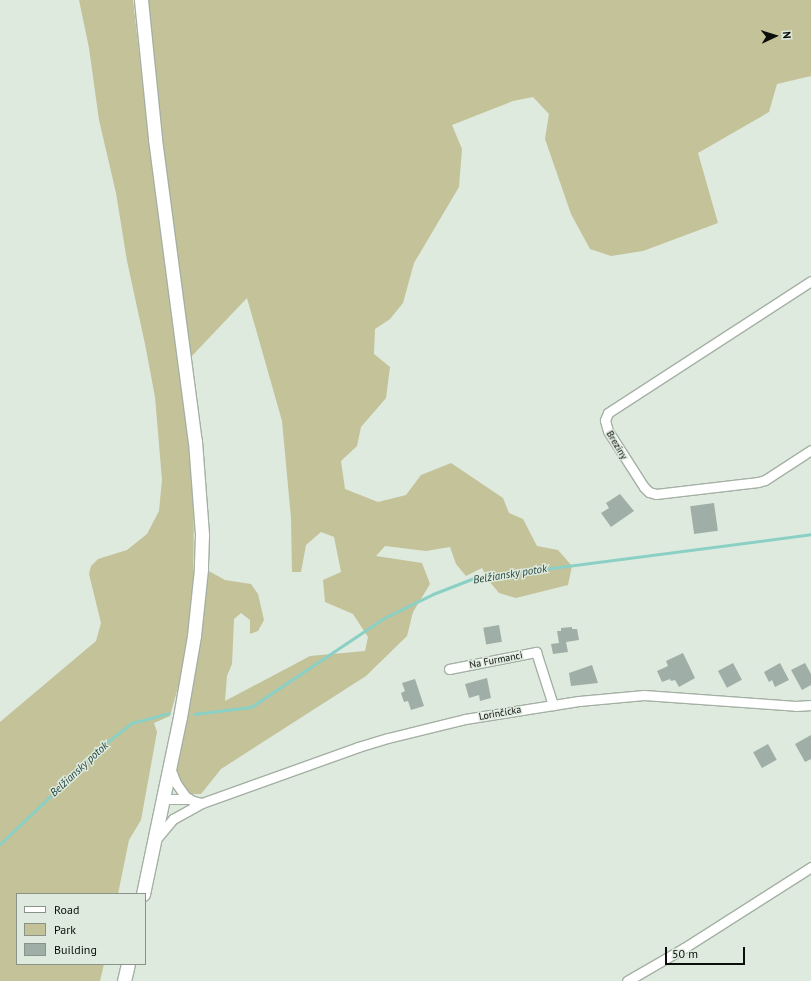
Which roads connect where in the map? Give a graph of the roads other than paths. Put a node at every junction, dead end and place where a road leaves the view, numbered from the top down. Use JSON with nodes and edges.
{"nodes":[{"id":1,"x":141,"y":0,"type":"edge"},
{"id":2,"x":811,"y":282,"type":"edge"},
{"id":3,"x":811,"y":450,"type":"edge"},
{"id":4,"x":449,"y":668,"type":"dead end"},
{"id":5,"x":553,"y":705,"type":"junction"},
{"id":6,"x":811,"y":705,"type":"edge"},
{"id":7,"x":170,"y":767,"type":"junction"},
{"id":8,"x":189,"y":799,"type":"junction"},
{"id":9,"x":202,"y":803,"type":"junction"},
{"id":10,"x":162,"y":804,"type":"junction"},
{"id":11,"x":183,"y":812,"type":"junction"},
{"id":12,"x":154,"y":842,"type":"junction"},
{"id":13,"x":811,"y":867,"type":"edge"},
{"id":14,"x":143,"y":893,"type":"edge"},
{"id":15,"x":128,"y":965,"type":"edge"},
{"id":16,"x":124,"y":981,"type":"edge"},
{"id":17,"x":627,"y":981,"type":"edge"}],
"edges":[{"from":1,"to":7,"type":"main road"},
{"from":2,"to":3,"type":"street","name":"Breziny"},
{"from":4,"to":5,"type":"street","name":"Na Furmanci"},
{"from":5,"to":6,"type":"street","name":"Lorinčícka"},
{"from":5,"to":9,"type":"street","name":"Lorinčícka"},
{"from":7,"to":8,"type":"street"},
{"from":7,"to":10,"type":"main road"},
{"from":8,"to":9,"type":"street"},
{"from":8,"to":10,"type":"street"},
{"from":9,"to":11,"type":"street","name":"Lorinčícka"},
{"from":10,"to":11,"type":"street"},
{"from":10,"to":12,"type":"main road"},
{"from":11,"to":12,"type":"street","name":"Lorinčícka"},
{"from":12,"to":14,"type":"main road"},
{"from":13,"to":17,"type":"street"},
{"from":15,"to":16,"type":"main road"}]}
